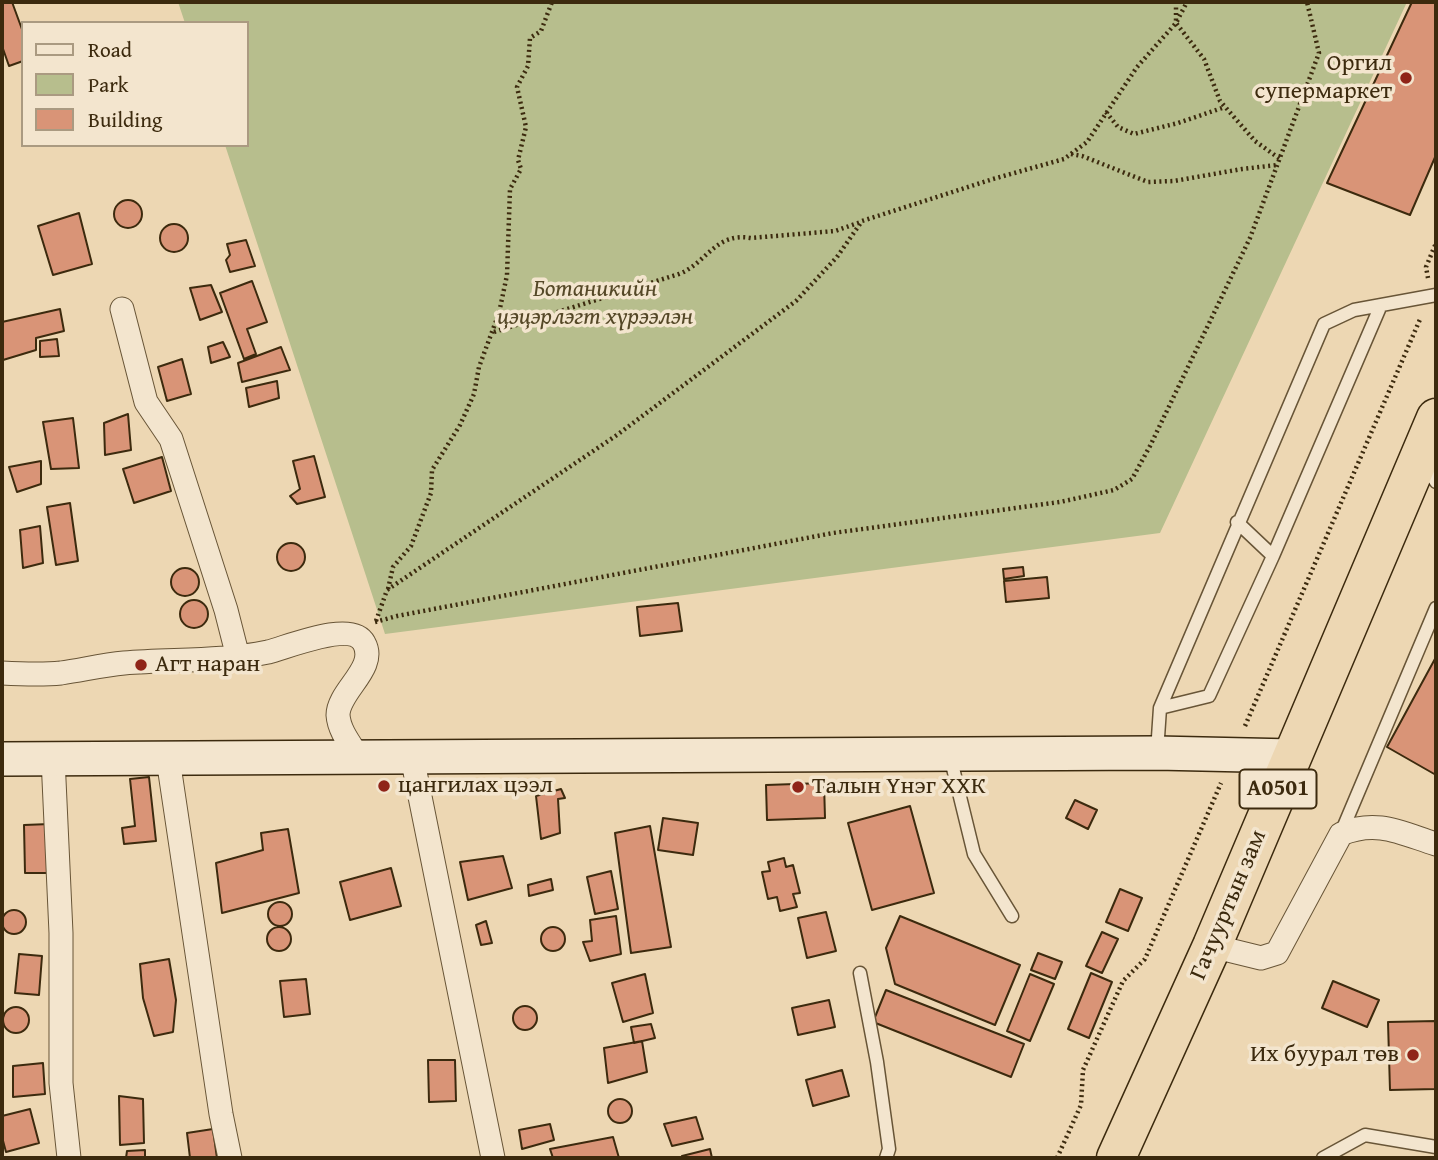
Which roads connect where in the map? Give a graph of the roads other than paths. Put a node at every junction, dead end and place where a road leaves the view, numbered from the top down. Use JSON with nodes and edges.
{"nodes":[{"id":1,"x":1433,"y":296,"type":"edge"},
{"id":2,"x":1381,"y":305,"type":"junction"},
{"id":3,"x":122,"y":309,"type":"dead end"},
{"id":4,"x":1436,"y":418,"type":"edge"},
{"id":5,"x":1428,"y":469,"type":"edge"},
{"id":6,"x":1237,"y":522,"type":"junction"},
{"id":7,"x":1273,"y":556,"type":"junction"},
{"id":8,"x":1436,"y":608,"type":"edge"},
{"id":9,"x":238,"y":657,"type":"junction"},
{"id":10,"x":2,"y":673,"type":"edge"},
{"id":11,"x":1160,"y":708,"type":"junction"},
{"id":12,"x":1157,"y":753,"type":"junction"},
{"id":13,"x":950,"y":755,"type":"junction"},
{"id":14,"x":1293,"y":755,"type":"junction"},
{"id":15,"x":412,"y":757,"type":"junction"},
{"id":16,"x":53,"y":758,"type":"junction"},
{"id":17,"x":359,"y":758,"type":"junction"},
{"id":18,"x":2,"y":759,"type":"edge"},
{"id":19,"x":169,"y":759,"type":"junction"},
{"id":20,"x":1341,"y":834,"type":"junction"},
{"id":21,"x":1436,"y":844,"type":"edge"},
{"id":22,"x":1013,"y":916,"type":"dead end"},
{"id":23,"x":1212,"y":946,"type":"junction"},
{"id":24,"x":860,"y":973,"type":"dead end"},
{"id":25,"x":1436,"y":1147,"type":"edge"},
{"id":26,"x":69,"y":1158,"type":"edge"},
{"id":27,"x":230,"y":1158,"type":"edge"},
{"id":28,"x":493,"y":1158,"type":"edge"},
{"id":29,"x":886,"y":1158,"type":"edge"},
{"id":30,"x":1116,"y":1158,"type":"edge"},
{"id":31,"x":1323,"y":1158,"type":"edge"}],
"edges":[{"from":1,"to":2,"type":"lane"},
{"from":2,"to":6,"type":"lane"},
{"from":2,"to":7,"type":"lane"},
{"from":3,"to":9,"type":"street"},
{"from":4,"to":5,"type":"highway","name":"Гачууртын зам","number":"A0501"},
{"from":5,"to":14,"type":"highway","name":"Гачууртын зам","number":"A0501"},
{"from":6,"to":7,"type":"lane"},
{"from":6,"to":11,"type":"lane"},
{"from":7,"to":11,"type":"lane"},
{"from":8,"to":20,"type":"lane"},
{"from":9,"to":10,"type":"street"},
{"from":9,"to":17,"type":"street"},
{"from":11,"to":12,"type":"lane"},
{"from":12,"to":13,"type":"main road"},
{"from":12,"to":14,"type":"main road"},
{"from":13,"to":15,"type":"main road"},
{"from":13,"to":22,"type":"lane"},
{"from":14,"to":23,"type":"highway","name":"Гачууртын зам","number":"A0501"},
{"from":15,"to":17,"type":"main road"},
{"from":15,"to":28,"type":"street"},
{"from":16,"to":18,"type":"main road"},
{"from":16,"to":19,"type":"main road"},
{"from":16,"to":26,"type":"street"},
{"from":17,"to":19,"type":"main road"},
{"from":19,"to":27,"type":"street"},
{"from":20,"to":21,"type":"street"},
{"from":20,"to":23,"type":"street"},
{"from":23,"to":30,"type":"highway","name":"Гачууртын зам","number":"A0501"},
{"from":24,"to":29,"type":"lane"},
{"from":25,"to":31,"type":"lane"}]}
